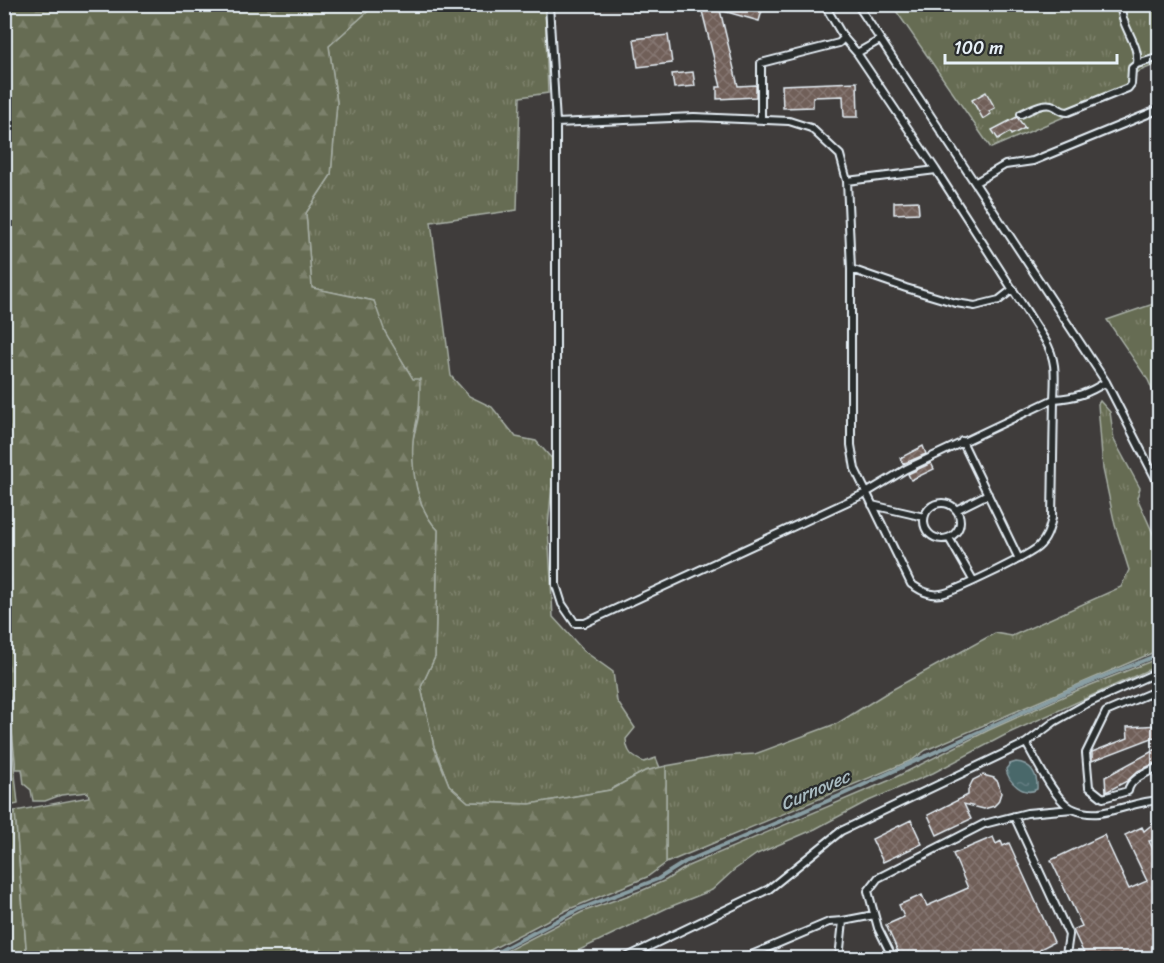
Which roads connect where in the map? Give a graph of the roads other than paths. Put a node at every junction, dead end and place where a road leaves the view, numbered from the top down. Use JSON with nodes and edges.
{"nodes":[{"id":1,"x":549,"y":4,"type":"edge"},
{"id":2,"x":824,"y":4,"type":"edge"},
{"id":3,"x":857,"y":4,"type":"edge"},
{"id":4,"x":1121,"y":4,"type":"edge"},
{"id":5,"x":844,"y":38,"type":"junction"},
{"id":6,"x":880,"y":40,"type":"junction"},
{"id":7,"x":857,"y":53,"type":"junction"},
{"id":8,"x":1160,"y":57,"type":"edge"},
{"id":9,"x":1137,"y":64,"type":"junction"},
{"id":10,"x":1160,"y":109,"type":"edge"},
{"id":11,"x":1021,"y":114,"type":"dead end"},
{"id":12,"x":761,"y":120,"type":"junction"},
{"id":13,"x":556,"y":123,"type":"junction"},
{"id":14,"x":936,"y":170,"type":"junction"},
{"id":15,"x":847,"y":181,"type":"junction"},
{"id":16,"x":976,"y":182,"type":"junction"},
{"id":17,"x":852,"y":269,"type":"junction"},
{"id":18,"x":1013,"y":289,"type":"junction"},
{"id":19,"x":1106,"y":382,"type":"junction"},
{"id":20,"x":1054,"y":399,"type":"junction"},
{"id":21,"x":962,"y":441,"type":"junction"},
{"id":22,"x":1160,"y":487,"type":"edge"},
{"id":23,"x":866,"y":493,"type":"junction"},
{"id":24,"x":988,"y":494,"type":"junction"},
{"id":25,"x":872,"y":505,"type":"junction"},
{"id":26,"x":956,"y":510,"type":"junction"},
{"id":27,"x":924,"y":517,"type":"junction"},
{"id":28,"x":949,"y":538,"type":"junction"},
{"id":29,"x":1019,"y":559,"type":"junction"},
{"id":30,"x":973,"y":580,"type":"junction"},
{"id":31,"x":1160,"y":671,"type":"edge"},
{"id":32,"x":1160,"y":688,"type":"edge"},
{"id":33,"x":1026,"y":743,"type":"junction"},
{"id":34,"x":1160,"y":766,"type":"edge"},
{"id":35,"x":1160,"y":800,"type":"edge"},
{"id":36,"x":1073,"y":809,"type":"junction"},
{"id":37,"x":1014,"y":816,"type":"junction"},
{"id":38,"x":874,"y":915,"type":"junction"},
{"id":39,"x":843,"y":921,"type":"junction"},
{"id":40,"x":625,"y":958,"type":"edge"},
{"id":41,"x":744,"y":958,"type":"edge"},
{"id":42,"x":839,"y":958,"type":"edge"},
{"id":43,"x":893,"y":958,"type":"edge"},
{"id":44,"x":1068,"y":958,"type":"edge"}],
"edges":[{"from":1,"to":13,"type":"lane"},
{"from":2,"to":5,"type":"lane"},
{"from":3,"to":6,"type":"lane"},
{"from":4,"to":9,"type":"lane"},
{"from":5,"to":7,"type":"lane"},
{"from":5,"to":12,"type":"lane"},
{"from":6,"to":7,"type":"lane"},
{"from":6,"to":16,"type":"lane"},
{"from":7,"to":14,"type":"lane"},
{"from":8,"to":9,"type":"lane"},
{"from":9,"to":11,"type":"lane"},
{"from":10,"to":16,"type":"lane"},
{"from":12,"to":13,"type":"lane"},
{"from":12,"to":15,"type":"lane"},
{"from":13,"to":23,"type":"lane"},
{"from":14,"to":15,"type":"lane"},
{"from":14,"to":18,"type":"lane"},
{"from":15,"to":17,"type":"lane"},
{"from":16,"to":19,"type":"lane"},
{"from":17,"to":18,"type":"lane"},
{"from":17,"to":23,"type":"lane"},
{"from":18,"to":20,"type":"lane"},
{"from":19,"to":20,"type":"lane"},
{"from":19,"to":22,"type":"lane"},
{"from":20,"to":21,"type":"lane"},
{"from":20,"to":29,"type":"lane"},
{"from":21,"to":23,"type":"lane"},
{"from":21,"to":24,"type":"lane"},
{"from":23,"to":25,"type":"lane"},
{"from":24,"to":26,"type":"lane"},
{"from":24,"to":29,"type":"lane"},
{"from":25,"to":27,"type":"lane"},
{"from":25,"to":30,"type":"lane"},
{"from":26,"to":27,"type":"lane"},
{"from":26,"to":28,"type":"lane"},
{"from":27,"to":28,"type":"lane"},
{"from":28,"to":30,"type":"lane"},
{"from":29,"to":30,"type":"lane"},
{"from":31,"to":33,"type":"lane"},
{"from":32,"to":34,"type":"lane"},
{"from":33,"to":36,"type":"lane"},
{"from":33,"to":40,"type":"lane"},
{"from":35,"to":36,"type":"lane"},
{"from":36,"to":37,"type":"lane"},
{"from":37,"to":38,"type":"lane"},
{"from":37,"to":44,"type":"lane"},
{"from":38,"to":39,"type":"lane"},
{"from":38,"to":43,"type":"lane"},
{"from":39,"to":41,"type":"lane"},
{"from":39,"to":42,"type":"lane"}]}
